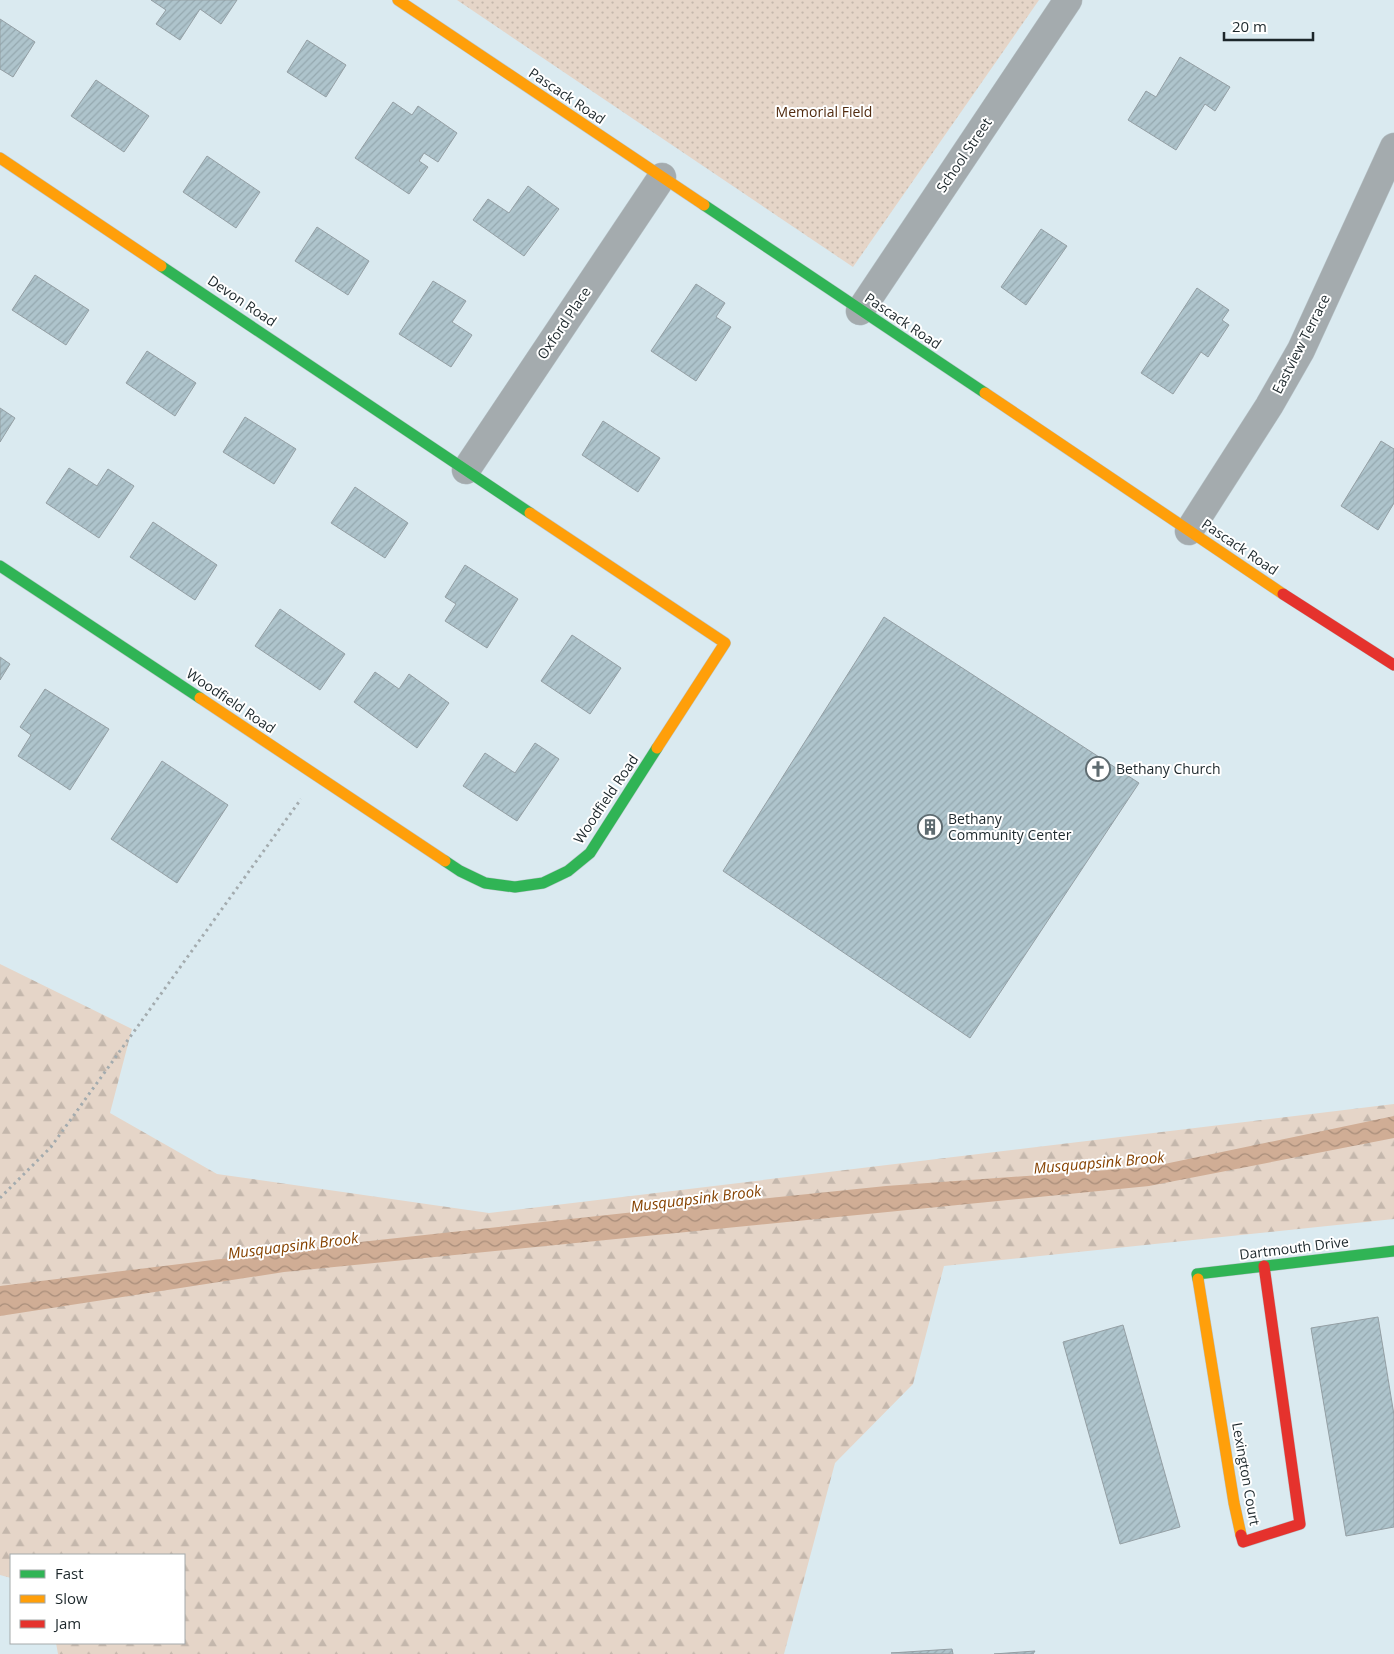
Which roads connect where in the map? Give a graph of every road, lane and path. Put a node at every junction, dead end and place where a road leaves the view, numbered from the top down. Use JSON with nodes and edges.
{"nodes":[{"id":1,"x":398,"y":0,"type":"edge"},
{"id":2,"x":1068,"y":0,"type":"edge"},
{"id":3,"x":1394,"y":147,"type":"edge"},
{"id":4,"x":0,"y":158,"type":"edge"},
{"id":5,"x":662,"y":177,"type":"junction"},
{"id":6,"x":860,"y":310,"type":"junction"},
{"id":7,"x":466,"y":470,"type":"junction"},
{"id":8,"x":1189,"y":531,"type":"junction"},
{"id":9,"x":0,"y":566,"type":"edge"},
{"id":10,"x":1394,"y":665,"type":"edge"},
{"id":11,"x":317,"y":776,"type":"junction"},
{"id":12,"x":0,"y":1198,"type":"edge"},
{"id":13,"x":1394,"y":1251,"type":"edge"},
{"id":14,"x":1264,"y":1266,"type":"junction"},
{"id":15,"x":1197,"y":1274,"type":"joint"}],
"edges":[{"from":1,"to":5,"type":"street","name":"Pascack Road"},
{"from":2,"to":6,"type":"street","name":"School Street"},
{"from":3,"to":8,"type":"street","name":"Eastview Terrace"},
{"from":4,"to":7,"type":"street","name":"Devon Road"},
{"from":5,"to":6,"type":"street","name":"Pascack Road"},
{"from":5,"to":7,"type":"street","name":"Oxford Place"},
{"from":6,"to":8,"type":"street","name":"Pascack Road"},
{"from":7,"to":11,"type":"street","name":"Woodfield Road"},
{"from":8,"to":10,"type":"street","name":"Pascack Road"},
{"from":9,"to":11,"type":"street","name":"Woodfield Road"},
{"from":11,"to":12,"type":"path"},
{"from":13,"to":14,"type":"street","name":"Dartmouth Drive"},
{"from":14,"to":15,"type":"street","name":"Dartmouth Drive"},
{"from":14,"to":15,"type":"street","name":"Lexington Court"}]}
